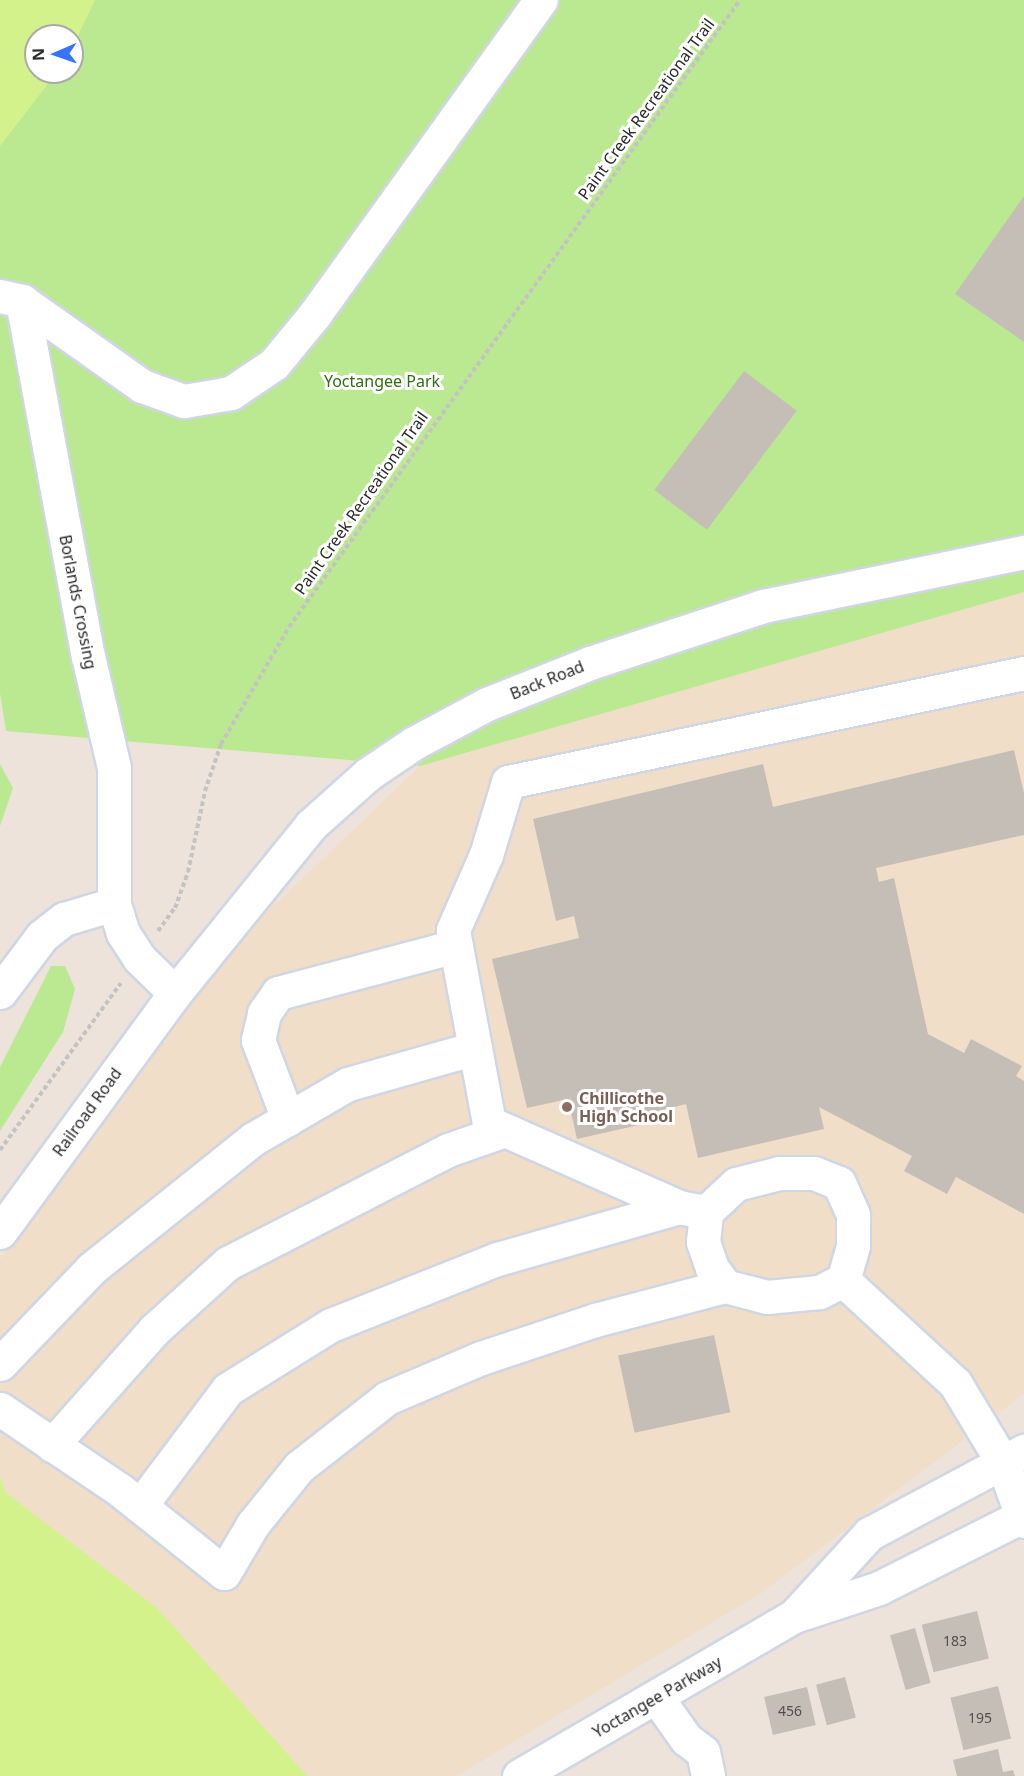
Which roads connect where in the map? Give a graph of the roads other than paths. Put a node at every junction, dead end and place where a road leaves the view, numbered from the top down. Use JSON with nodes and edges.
{"nodes":[{"id":1,"x":541,"y":0,"type":"edge"},
{"id":2,"x":11,"y":298,"type":"edge"},
{"id":3,"x":1024,"y":552,"type":"edge"},
{"id":4,"x":1024,"y":673,"type":"edge"},
{"id":5,"x":114,"y":904,"type":"junction"},
{"id":6,"x":456,"y":946,"type":"junction"},
{"id":7,"x":0,"y":992,"type":"edge"},
{"id":8,"x":175,"y":993,"type":"junction"},
{"id":9,"x":475,"y":1048,"type":"junction"},
{"id":10,"x":288,"y":1119,"type":"junction"},
{"id":11,"x":505,"y":1130,"type":"junction"},
{"id":12,"x":693,"y":1209,"type":"junction"},
{"id":13,"x":0,"y":1232,"type":"edge"},
{"id":14,"x":843,"y":1280,"type":"junction"},
{"id":15,"x":725,"y":1286,"type":"junction"},
{"id":16,"x":0,"y":1364,"type":"edge"},
{"id":17,"x":0,"y":1409,"type":"edge"},
{"id":18,"x":52,"y":1445,"type":"junction"},
{"id":19,"x":1013,"y":1456,"type":"edge"},
{"id":20,"x":140,"y":1506,"type":"junction"},
{"id":21,"x":1024,"y":1517,"type":"edge"},
{"id":22,"x":794,"y":1616,"type":"junction"},
{"id":23,"x":657,"y":1698,"type":"junction"},
{"id":24,"x":519,"y":1776,"type":"edge"},
{"id":25,"x":708,"y":1776,"type":"edge"}],
"edges":[{"from":1,"to":2,"type":"street"},
{"from":2,"to":5,"type":"street","name":"Borlands Crossing"},
{"from":3,"to":8,"type":"street","name":"Back Road"},
{"from":4,"to":6,"type":"street"},
{"from":5,"to":7,"type":"street"},
{"from":5,"to":8,"type":"street","name":"Borlands Crossing"},
{"from":6,"to":9,"type":"street"},
{"from":6,"to":10,"type":"street"},
{"from":8,"to":13,"type":"street","name":"Railroad Road"},
{"from":9,"to":10,"type":"street"},
{"from":9,"to":11,"type":"street"},
{"from":10,"to":16,"type":"street"},
{"from":11,"to":12,"type":"street"},
{"from":11,"to":18,"type":"street"},
{"from":12,"to":14,"type":"street"},
{"from":12,"to":15,"type":"street"},
{"from":12,"to":20,"type":"street"},
{"from":14,"to":15,"type":"street"},
{"from":14,"to":19,"type":"street"},
{"from":15,"to":20,"type":"street"},
{"from":17,"to":18,"type":"street"},
{"from":18,"to":20,"type":"street"},
{"from":19,"to":21,"type":"street"},
{"from":19,"to":22,"type":"street","name":"Yoctangee Parkway"},
{"from":21,"to":22,"type":"street","name":"Yoctangee Parkway"},
{"from":22,"to":23,"type":"street","name":"Yoctangee Parkway"},
{"from":23,"to":24,"type":"street","name":"Yoctangee Parkway"},
{"from":23,"to":25,"type":"street"}]}
